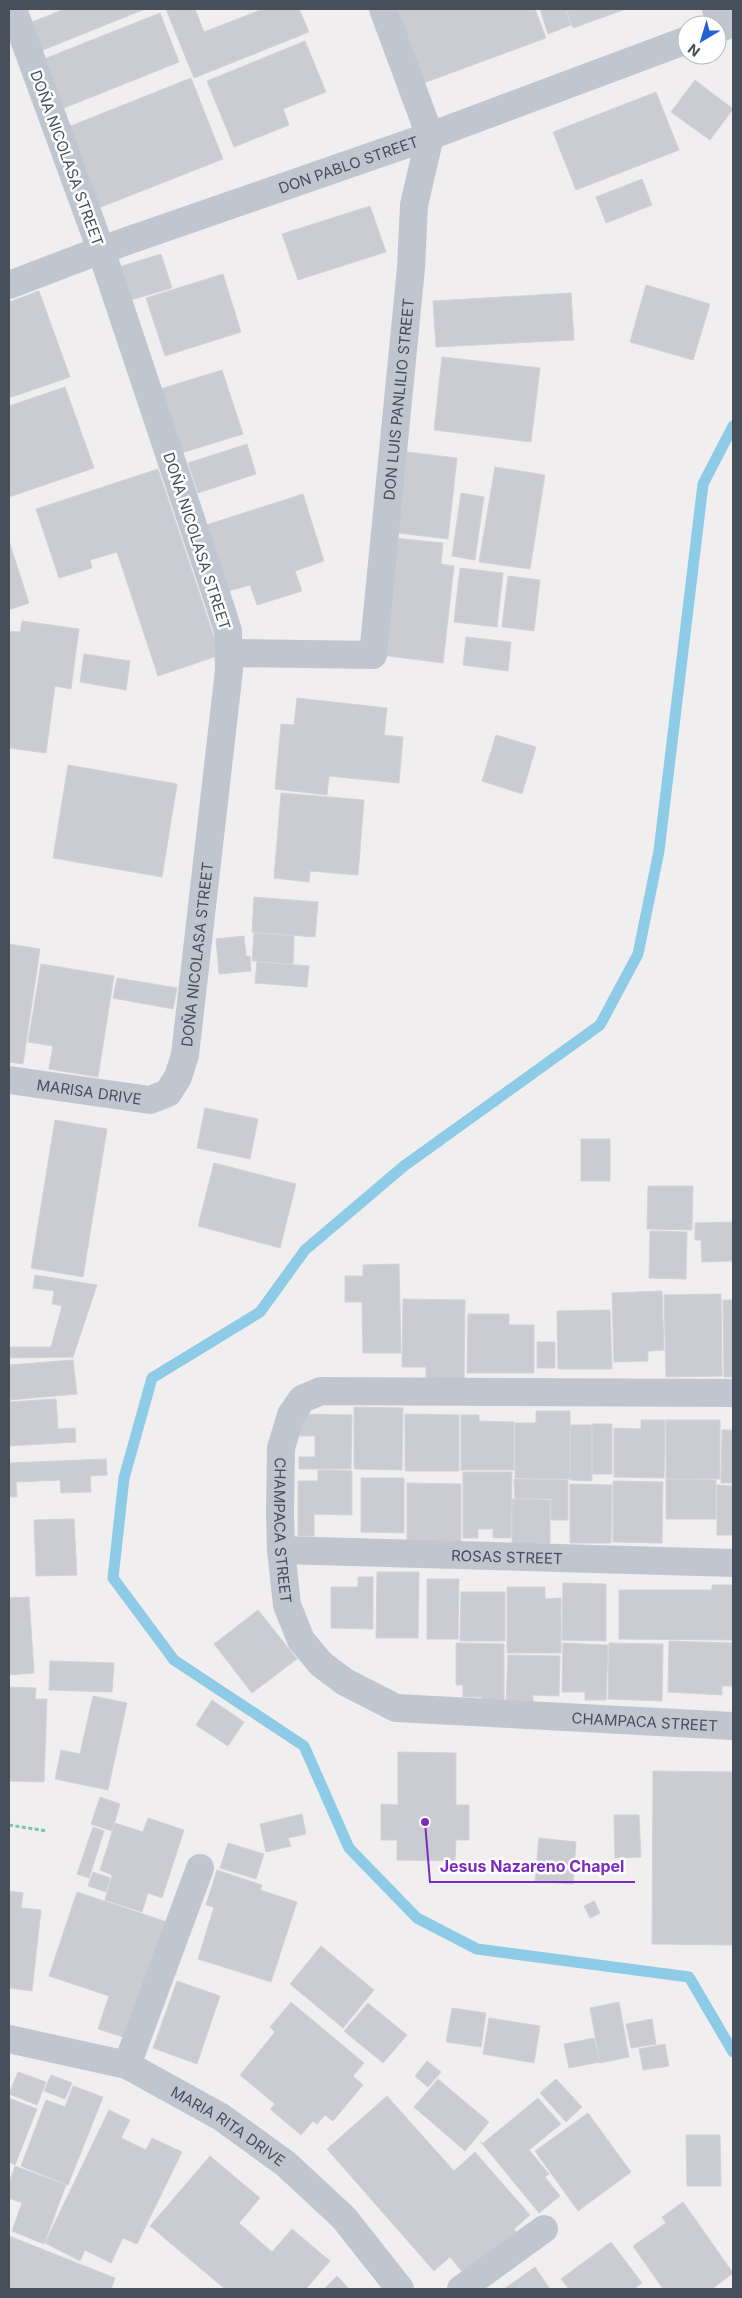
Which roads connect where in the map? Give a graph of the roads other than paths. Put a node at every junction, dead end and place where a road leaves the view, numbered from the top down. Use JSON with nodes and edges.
{"nodes":[{"id":1,"x":13,"y":9,"type":"edge"},
{"id":2,"x":383,"y":9,"type":"edge"},
{"id":3,"x":677,"y":44,"type":"edge"},
{"id":4,"x":430,"y":136,"type":"junction"},
{"id":5,"x":101,"y":250,"type":"junction"},
{"id":6,"x":9,"y":285,"type":"edge"},
{"id":7,"x":230,"y":653,"type":"junction"},
{"id":8,"x":9,"y":1080,"type":"edge"},
{"id":9,"x":168,"y":1094,"type":"joint"},
{"id":10,"x":733,"y":1393,"type":"edge"},
{"id":11,"x":281,"y":1550,"type":"junction"},
{"id":12,"x":733,"y":1563,"type":"edge"},
{"id":13,"x":733,"y":1726,"type":"edge"},
{"id":14,"x":200,"y":1868,"type":"dead end"},
{"id":15,"x":9,"y":2039,"type":"edge"},
{"id":16,"x":127,"y":2066,"type":"junction"},
{"id":17,"x":544,"y":2230,"type":"dead end"},
{"id":18,"x":400,"y":2289,"type":"edge"},
{"id":19,"x":461,"y":2289,"type":"edge"}],
"edges":[{"from":1,"to":5,"type":"street","name":"DOÑA NICOLASA STREET"},
{"from":2,"to":4,"type":"street"},
{"from":3,"to":4,"type":"street","name":"DON PABLO STREET"},
{"from":4,"to":5,"type":"street","name":"DON PABLO STREET"},
{"from":4,"to":7,"type":"street","name":"DON LUIS PANLILIO STREET"},
{"from":5,"to":6,"type":"street","name":"DON PABLO STREET"},
{"from":5,"to":7,"type":"street","name":"DOÑA NICOLASA STREET"},
{"from":7,"to":9,"type":"street","name":"DOÑA NICOLASA STREET"},
{"from":8,"to":9,"type":"street","name":"MARISA DRIVE"},
{"from":10,"to":11,"type":"street","name":"CHAMPACA STREET"},
{"from":11,"to":12,"type":"street","name":"ROSAS STREET"},
{"from":11,"to":13,"type":"street","name":"CHAMPACA STREET"},
{"from":14,"to":16,"type":"street"},
{"from":15,"to":16,"type":"street","name":"MARIA RITA DRIVE"},
{"from":16,"to":18,"type":"street","name":"MARIA RITA DRIVE"},
{"from":17,"to":19,"type":"street"}]}
